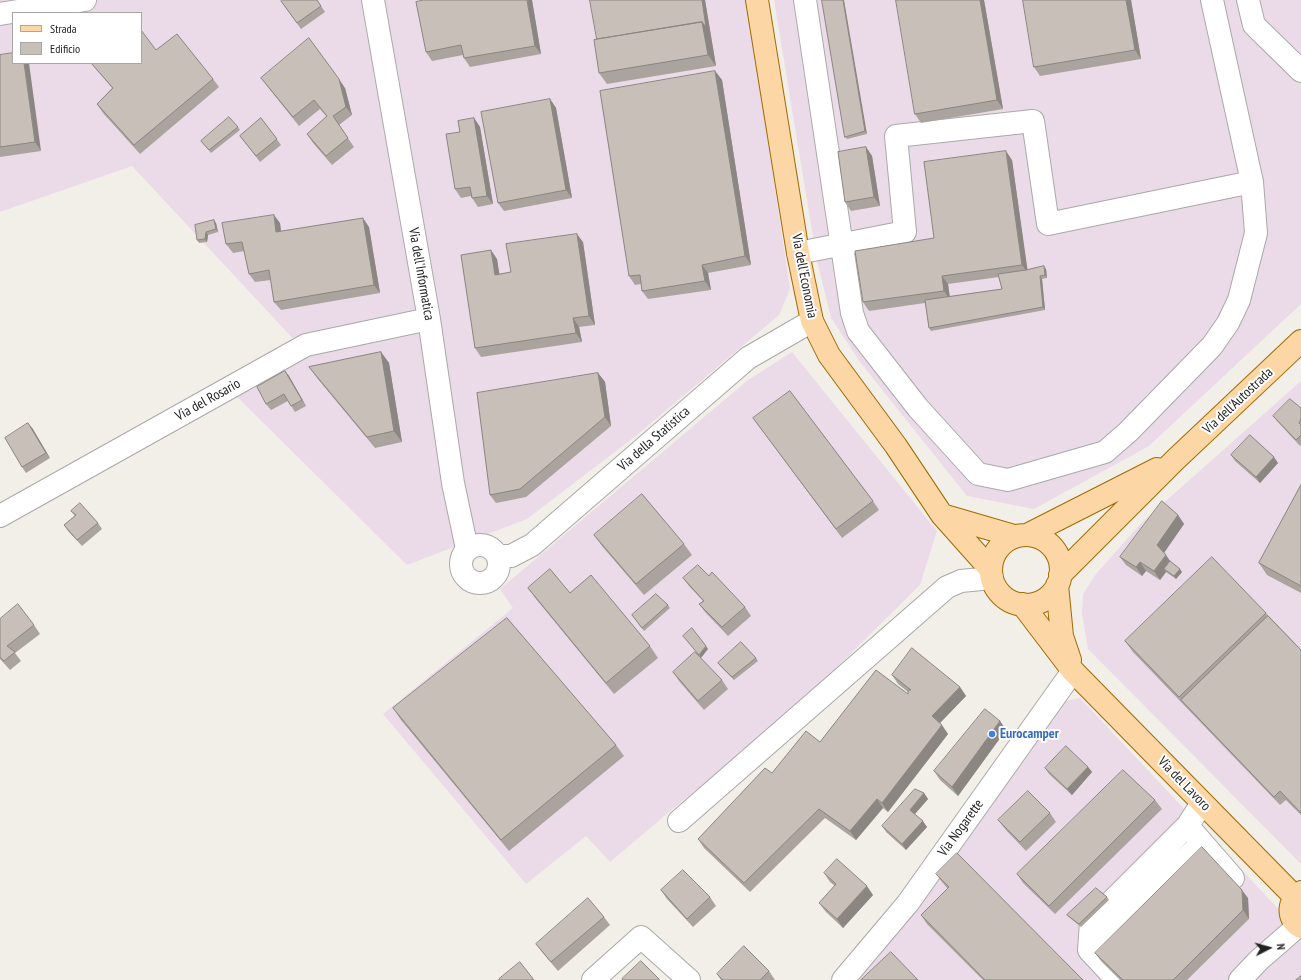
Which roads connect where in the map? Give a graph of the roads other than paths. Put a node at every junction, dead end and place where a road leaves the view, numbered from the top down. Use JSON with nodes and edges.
{"nodes":[{"id":1,"x":84,"y":0,"type":"edge"},
{"id":2,"x":373,"y":0,"type":"edge"},
{"id":3,"x":757,"y":0,"type":"edge"},
{"id":4,"x":805,"y":0,"type":"edge"},
{"id":5,"x":1212,"y":0,"type":"edge"},
{"id":6,"x":1248,"y":0,"type":"edge"},
{"id":7,"x":0,"y":14,"type":"edge"},
{"id":8,"x":1301,"y":71,"type":"edge"},
{"id":9,"x":1252,"y":182,"type":"junction"},
{"id":10,"x":842,"y":244,"type":"junction"},
{"id":11,"x":798,"y":253,"type":"junction"},
{"id":12,"x":429,"y":319,"type":"junction"},
{"id":13,"x":812,"y":322,"type":"junction"},
{"id":14,"x":1301,"y":341,"type":"edge"},
{"id":15,"x":1174,"y":460,"type":"junction"},
{"id":16,"x":942,"y":515,"type":"junction"},
{"id":17,"x":0,"y":516,"type":"edge"},
{"id":18,"x":1021,"y":536,"type":"junction"},
{"id":19,"x":467,"y":549,"type":"junction"},
{"id":20,"x":498,"y":556,"type":"junction"},
{"id":21,"x":991,"y":574,"type":"junction"},
{"id":22,"x":1058,"y":580,"type":"junction"},
{"id":23,"x":1022,"y":604,"type":"junction"},
{"id":24,"x":1073,"y":671,"type":"junction"},
{"id":25,"x":1202,"y":803,"type":"junction"},
{"id":26,"x":679,"y":821,"type":"dead end"},
{"id":27,"x":1188,"y":825,"type":"junction"},
{"id":28,"x":1202,"y":843,"type":"junction"},
{"id":29,"x":1233,"y":878,"type":"edge"},
{"id":30,"x":1298,"y":894,"type":"edge"},
{"id":31,"x":1299,"y":926,"type":"edge"},
{"id":32,"x":1089,"y":950,"type":"junction"},
{"id":33,"x":593,"y":980,"type":"edge"},
{"id":34,"x":688,"y":980,"type":"edge"},
{"id":35,"x":843,"y":980,"type":"edge"},
{"id":36,"x":1117,"y":980,"type":"edge"},
{"id":37,"x":1240,"y":980,"type":"edge"}],
"edges":[{"from":1,"to":7,"type":"street"},
{"from":2,"to":12,"type":"street","name":"Via dell'Informatica"},
{"from":3,"to":11,"type":"main road","name":"Via dell'Economia"},
{"from":4,"to":10,"type":"street"},
{"from":5,"to":9,"type":"street"},
{"from":6,"to":8,"type":"street"},
{"from":9,"to":10,"type":"street"},
{"from":9,"to":10,"type":"street"},
{"from":10,"to":11,"type":"street"},
{"from":11,"to":13,"type":"main road","name":"Via dell'Economia"},
{"from":12,"to":17,"type":"street","name":"Via del Rosario"},
{"from":12,"to":19,"type":"street","name":"Via dell'Informatica"},
{"from":13,"to":16,"type":"main road","name":"Via dell'Economia"},
{"from":13,"to":20,"type":"street","name":"Via della Statistica"},
{"from":14,"to":15,"type":"main road","name":"Via dell'Autostrada"},
{"from":15,"to":18,"type":"main road","name":"Via dell'Autostrada"},
{"from":15,"to":22,"type":"main road","name":"Via dell'Autostrada"},
{"from":16,"to":18,"type":"main road"},
{"from":16,"to":21,"type":"main road","name":"Via dell'Economia"},
{"from":18,"to":21,"type":"main road","name":"Via dell'Autostrada"},
{"from":18,"to":22,"type":"main road"},
{"from":19,"to":20,"type":"street"},
{"from":19,"to":20,"type":"street"},
{"from":21,"to":23,"type":"main road"},
{"from":21,"to":26,"type":"street"},
{"from":22,"to":23,"type":"main road","name":"Via dell'Autostrada"},
{"from":22,"to":24,"type":"main road","name":"Via del Lavoro"},
{"from":23,"to":24,"type":"main road","name":"Via del Lavoro"},
{"from":24,"to":25,"type":"main road","name":"Via del Lavoro"},
{"from":24,"to":35,"type":"street","name":"Via Nogarette"},
{"from":25,"to":27,"type":"street"},
{"from":25,"to":30,"type":"main road","name":"Via del Lavoro"},
{"from":27,"to":28,"type":"street"},
{"from":27,"to":32,"type":"street"},
{"from":28,"to":29,"type":"street"},
{"from":28,"to":32,"type":"street"},
{"from":30,"to":31,"type":"main road","name":"Via del Lavoro"},
{"from":31,"to":37,"type":"street"},
{"from":32,"to":36,"type":"street"},
{"from":33,"to":34,"type":"street"}]}
